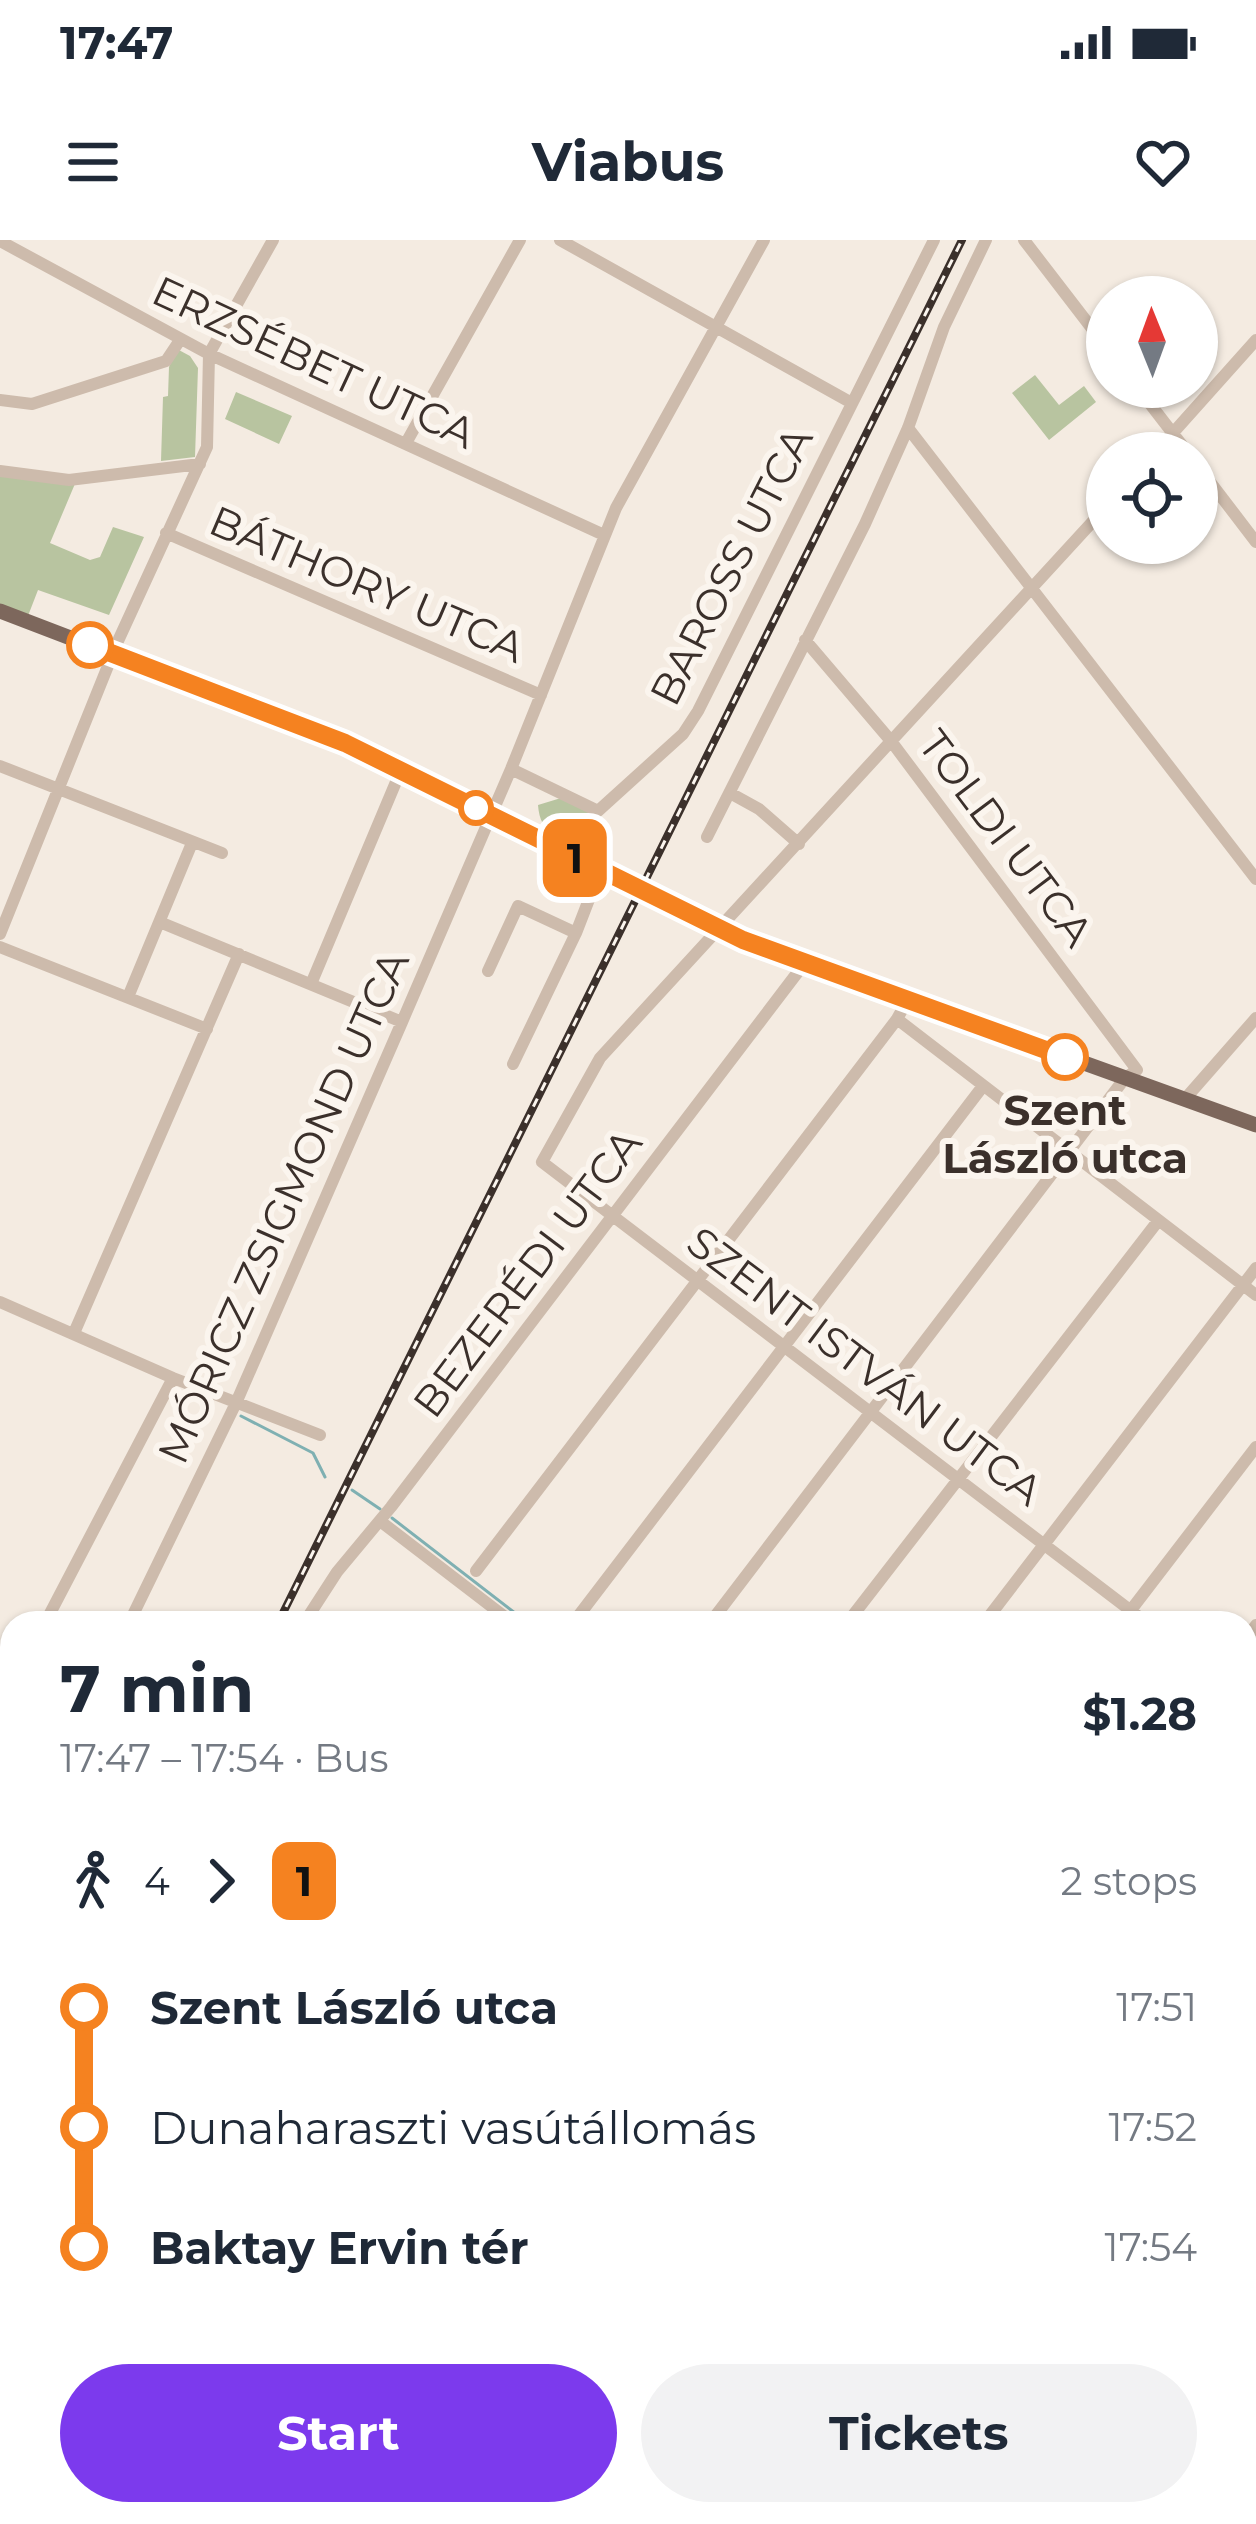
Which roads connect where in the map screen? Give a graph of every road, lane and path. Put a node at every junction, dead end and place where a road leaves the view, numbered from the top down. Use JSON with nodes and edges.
{"nodes":[{"id":1,"x":29,"y":240,"type":"edge"},
{"id":2,"x":273,"y":240,"type":"edge"},
{"id":3,"x":520,"y":240,"type":"edge"},
{"id":4,"x":560,"y":240,"type":"edge"},
{"id":5,"x":764,"y":240,"type":"edge"},
{"id":6,"x":934,"y":240,"type":"edge"},
{"id":7,"x":986,"y":240,"type":"edge"},
{"id":8,"x":1024,"y":240,"type":"edge"},
{"id":9,"x":0,"y":241,"type":"edge"},
{"id":10,"x":22,"y":254,"type":"junction"},
{"id":11,"x":1086,"y":321,"type":"edge"},
{"id":12,"x":715,"y":327,"type":"junction"},
{"id":13,"x":180,"y":340,"type":"junction"},
{"id":14,"x":1256,"y":340,"type":"edge"},
{"id":15,"x":209,"y":354,"type":"junction"},
{"id":16,"x":0,"y":400,"type":"edge"},
{"id":17,"x":850,"y":402,"type":"junction"},
{"id":18,"x":1153,"y":408,"type":"edge"},
{"id":19,"x":908,"y":428,"type":"junction"},
{"id":20,"x":1171,"y":432,"type":"edge"},
{"id":21,"x":1175,"y":432,"type":"edge"},
{"id":22,"x":406,"y":443,"type":"junction"},
{"id":23,"x":200,"y":464,"type":"junction"},
{"id":24,"x":0,"y":470,"type":"edge"},
{"id":25,"x":1218,"y":492,"type":"edge"},
{"id":26,"x":1086,"y":529,"type":"edge"},
{"id":27,"x":166,"y":533,"type":"junction"},
{"id":28,"x":604,"y":535,"type":"junction"},
{"id":29,"x":1256,"y":542,"type":"edge"},
{"id":30,"x":1031,"y":589,"type":"junction"},
{"id":31,"x":0,"y":611,"type":"edge"},
{"id":32,"x":805,"y":640,"type":"junction"},
{"id":33,"x":113,"y":653,"type":"junction"},
{"id":34,"x":542,"y":694,"type":"junction"},
{"id":35,"x":891,"y":741,"type":"junction"},
{"id":36,"x":0,"y":766,"type":"edge"},
{"id":37,"x":401,"y":770,"type":"junction"},
{"id":38,"x":512,"y":770,"type":"junction"},
{"id":39,"x":58,"y":789,"type":"junction"},
{"id":40,"x":730,"y":793,"type":"junction"},
{"id":41,"x":492,"y":816,"type":"junction"},
{"id":42,"x":707,"y":837,"type":"dead end"},
{"id":43,"x":192,"y":843,"type":"junction"},
{"id":44,"x":799,"y":844,"type":"junction"},
{"id":45,"x":222,"y":853,"type":"dead end"},
{"id":46,"x":600,"y":871,"type":"junction"},
{"id":47,"x":1256,"y":879,"type":"edge"},
{"id":48,"x":161,"y":923,"type":"junction"},
{"id":49,"x":719,"y":930,"type":"junction"},
{"id":50,"x":576,"y":933,"type":"junction"},
{"id":51,"x":0,"y":934,"type":"edge"},
{"id":52,"x":0,"y":946,"type":"edge"},
{"id":53,"x":239,"y":955,"type":"junction"},
{"id":54,"x":804,"y":964,"type":"junction"},
{"id":55,"x":488,"y":971,"type":"dead end"},
{"id":56,"x":311,"y":984,"type":"junction"},
{"id":57,"x":128,"y":997,"type":"junction"},
{"id":58,"x":907,"y":1001,"type":"junction"},
{"id":59,"x":1256,"y":1018,"type":"edge"},
{"id":60,"x":897,"y":1019,"type":"junction"},
{"id":61,"x":403,"y":1022,"type":"junction"},
{"id":62,"x":207,"y":1029,"type":"junction"},
{"id":63,"x":513,"y":1064,"type":"dead end"},
{"id":64,"x":1125,"y":1078,"type":"junction"},
{"id":65,"x":983,"y":1086,"type":"junction"},
{"id":66,"x":1185,"y":1099,"type":"junction"},
{"id":67,"x":1256,"y":1125,"type":"edge"},
{"id":68,"x":1070,"y":1154,"type":"junction"},
{"id":69,"x":611,"y":1215,"type":"junction"},
{"id":70,"x":1158,"y":1221,"type":"junction"},
{"id":71,"x":1256,"y":1268,"type":"edge"},
{"id":72,"x":699,"y":1280,"type":"junction"},
{"id":73,"x":1244,"y":1285,"type":"junction"},
{"id":74,"x":1256,"y":1295,"type":"edge"},
{"id":75,"x":2,"y":1308,"type":"edge"},
{"id":76,"x":74,"y":1333,"type":"junction"},
{"id":77,"x":785,"y":1345,"type":"junction"},
{"id":78,"x":173,"y":1378,"type":"junction"},
{"id":79,"x":236,"y":1403,"type":"junction"},
{"id":80,"x":874,"y":1412,"type":"junction"},
{"id":81,"x":320,"y":1435,"type":"dead end"},
{"id":82,"x":1256,"y":1448,"type":"edge"},
{"id":83,"x":959,"y":1477,"type":"junction"},
{"id":84,"x":380,"y":1521,"type":"junction"},
{"id":85,"x":1045,"y":1544,"type":"junction"},
{"id":86,"x":476,"y":1571,"type":"dead end"},
{"id":87,"x":1131,"y":1610,"type":"joint"},
{"id":88,"x":51,"y":1611,"type":"edge"},
{"id":89,"x":134,"y":1611,"type":"edge"},
{"id":90,"x":312,"y":1611,"type":"edge"},
{"id":91,"x":496,"y":1611,"type":"edge"},
{"id":92,"x":582,"y":1611,"type":"edge"},
{"id":93,"x":719,"y":1611,"type":"edge"},
{"id":94,"x":856,"y":1611,"type":"edge"},
{"id":95,"x":993,"y":1611,"type":"edge"}],
"edges":[{"from":1,"to":10,"type":"street"},
{"from":2,"to":15,"type":"street"},
{"from":3,"to":22,"type":"street"},
{"from":4,"to":12,"type":"street"},
{"from":5,"to":12,"type":"street","name":"MÓRICZ ZSIGMOND UTCA"},
{"from":6,"to":17,"type":"street","name":"BAROSS UTCA"},
{"from":7,"to":19,"type":"street"},
{"from":8,"to":11,"type":"street"},
{"from":9,"to":10,"type":"street","name":"ERZSÉBET UTCA"},
{"from":10,"to":13,"type":"street","name":"ERZSÉBET UTCA"},
{"from":12,"to":17,"type":"street"},
{"from":12,"to":28,"type":"street","name":"MÓRICZ ZSIGMOND UTCA"},
{"from":13,"to":15,"type":"street","name":"ERZSÉBET UTCA"},
{"from":13,"to":16,"type":"street"},
{"from":14,"to":21,"type":"street"},
{"from":15,"to":22,"type":"street","name":"ERZSÉBET UTCA"},
{"from":15,"to":23,"type":"street"},
{"from":17,"to":38,"type":"street","name":"BAROSS UTCA"},
{"from":18,"to":20,"type":"street"},
{"from":19,"to":30,"type":"street"},
{"from":19,"to":32,"type":"street"},
{"from":22,"to":28,"type":"street","name":"ERZSÉBET UTCA"},
{"from":23,"to":24,"type":"street"},
{"from":23,"to":27,"type":"street"},
{"from":25,"to":29,"type":"street"},
{"from":26,"to":30,"type":"street"},
{"from":27,"to":33,"type":"street"},
{"from":27,"to":34,"type":"street","name":"BÁTHORY UTCA"},
{"from":28,"to":34,"type":"street","name":"MÓRICZ ZSIGMOND UTCA"},
{"from":30,"to":35,"type":"street"},
{"from":30,"to":47,"type":"street"},
{"from":31,"to":33,"type":"main road"},
{"from":32,"to":35,"type":"street","name":"TOLDI UTCA"},
{"from":32,"to":40,"type":"street"},
{"from":33,"to":37,"type":"main road"},
{"from":33,"to":39,"type":"street"},
{"from":34,"to":38,"type":"street","name":"MÓRICZ ZSIGMOND UTCA"},
{"from":35,"to":44,"type":"street"},
{"from":35,"to":64,"type":"street","name":"TOLDI UTCA"},
{"from":36,"to":39,"type":"street"},
{"from":37,"to":41,"type":"main road"},
{"from":37,"to":56,"type":"street"},
{"from":38,"to":41,"type":"street","name":"MÓRICZ ZSIGMOND UTCA"},
{"from":39,"to":43,"type":"street"},
{"from":39,"to":51,"type":"street"},
{"from":40,"to":42,"type":"street"},
{"from":40,"to":44,"type":"street"},
{"from":41,"to":46,"type":"main road"},
{"from":41,"to":61,"type":"street","name":"MÓRICZ ZSIGMOND UTCA"},
{"from":43,"to":45,"type":"street"},
{"from":43,"to":48,"type":"street"},
{"from":44,"to":49,"type":"street"},
{"from":46,"to":49,"type":"main road"},
{"from":46,"to":50,"type":"street"},
{"from":48,"to":53,"type":"street"},
{"from":48,"to":57,"type":"street"},
{"from":49,"to":54,"type":"main road"},
{"from":49,"to":69,"type":"street","name":"SZENT ISTVÁN UTCA"},
{"from":50,"to":55,"type":"street"},
{"from":50,"to":63,"type":"street"},
{"from":52,"to":57,"type":"street"},
{"from":53,"to":56,"type":"street"},
{"from":53,"to":62,"type":"street"},
{"from":54,"to":58,"type":"main road"},
{"from":54,"to":69,"type":"street","name":"BEZERÉDI UTCA"},
{"from":56,"to":61,"type":"street"},
{"from":57,"to":62,"type":"street"},
{"from":58,"to":60,"type":"street"},
{"from":58,"to":64,"type":"main road"},
{"from":59,"to":66,"type":"street"},
{"from":60,"to":65,"type":"street"},
{"from":60,"to":72,"type":"street"},
{"from":61,"to":79,"type":"street","name":"MÓRICZ ZSIGMOND UTCA"},
{"from":62,"to":76,"type":"street"},
{"from":64,"to":66,"type":"main road"},
{"from":64,"to":68,"type":"street"},
{"from":65,"to":68,"type":"street"},
{"from":65,"to":77,"type":"street"},
{"from":66,"to":67,"type":"main road"},
{"from":68,"to":70,"type":"street"},
{"from":68,"to":80,"type":"street"},
{"from":69,"to":72,"type":"street","name":"SZENT ISTVÁN UTCA"},
{"from":69,"to":84,"type":"street","name":"BEZERÉDI UTCA"},
{"from":70,"to":73,"type":"street"},
{"from":70,"to":83,"type":"street"},
{"from":71,"to":73,"type":"street"},
{"from":72,"to":77,"type":"street","name":"SZENT ISTVÁN UTCA"},
{"from":72,"to":86,"type":"street"},
{"from":73,"to":74,"type":"street"},
{"from":73,"to":85,"type":"street"},
{"from":75,"to":76,"type":"street"},
{"from":76,"to":78,"type":"street"},
{"from":77,"to":80,"type":"street","name":"SZENT ISTVÁN UTCA"},
{"from":77,"to":92,"type":"street"},
{"from":78,"to":79,"type":"street"},
{"from":78,"to":88,"type":"street"},
{"from":79,"to":81,"type":"street"},
{"from":79,"to":89,"type":"street","name":"MÓRICZ ZSIGMOND UTCA"},
{"from":80,"to":83,"type":"street","name":"SZENT ISTVÁN UTCA"},
{"from":80,"to":93,"type":"street"},
{"from":82,"to":87,"type":"street"},
{"from":83,"to":85,"type":"street","name":"SZENT ISTVÁN UTCA"},
{"from":83,"to":94,"type":"street"},
{"from":84,"to":90,"type":"street","name":"BEZERÉDI UTCA"},
{"from":84,"to":91,"type":"street"},
{"from":85,"to":87,"type":"street","name":"SZENT ISTVÁN UTCA"},
{"from":85,"to":95,"type":"street"}]}
